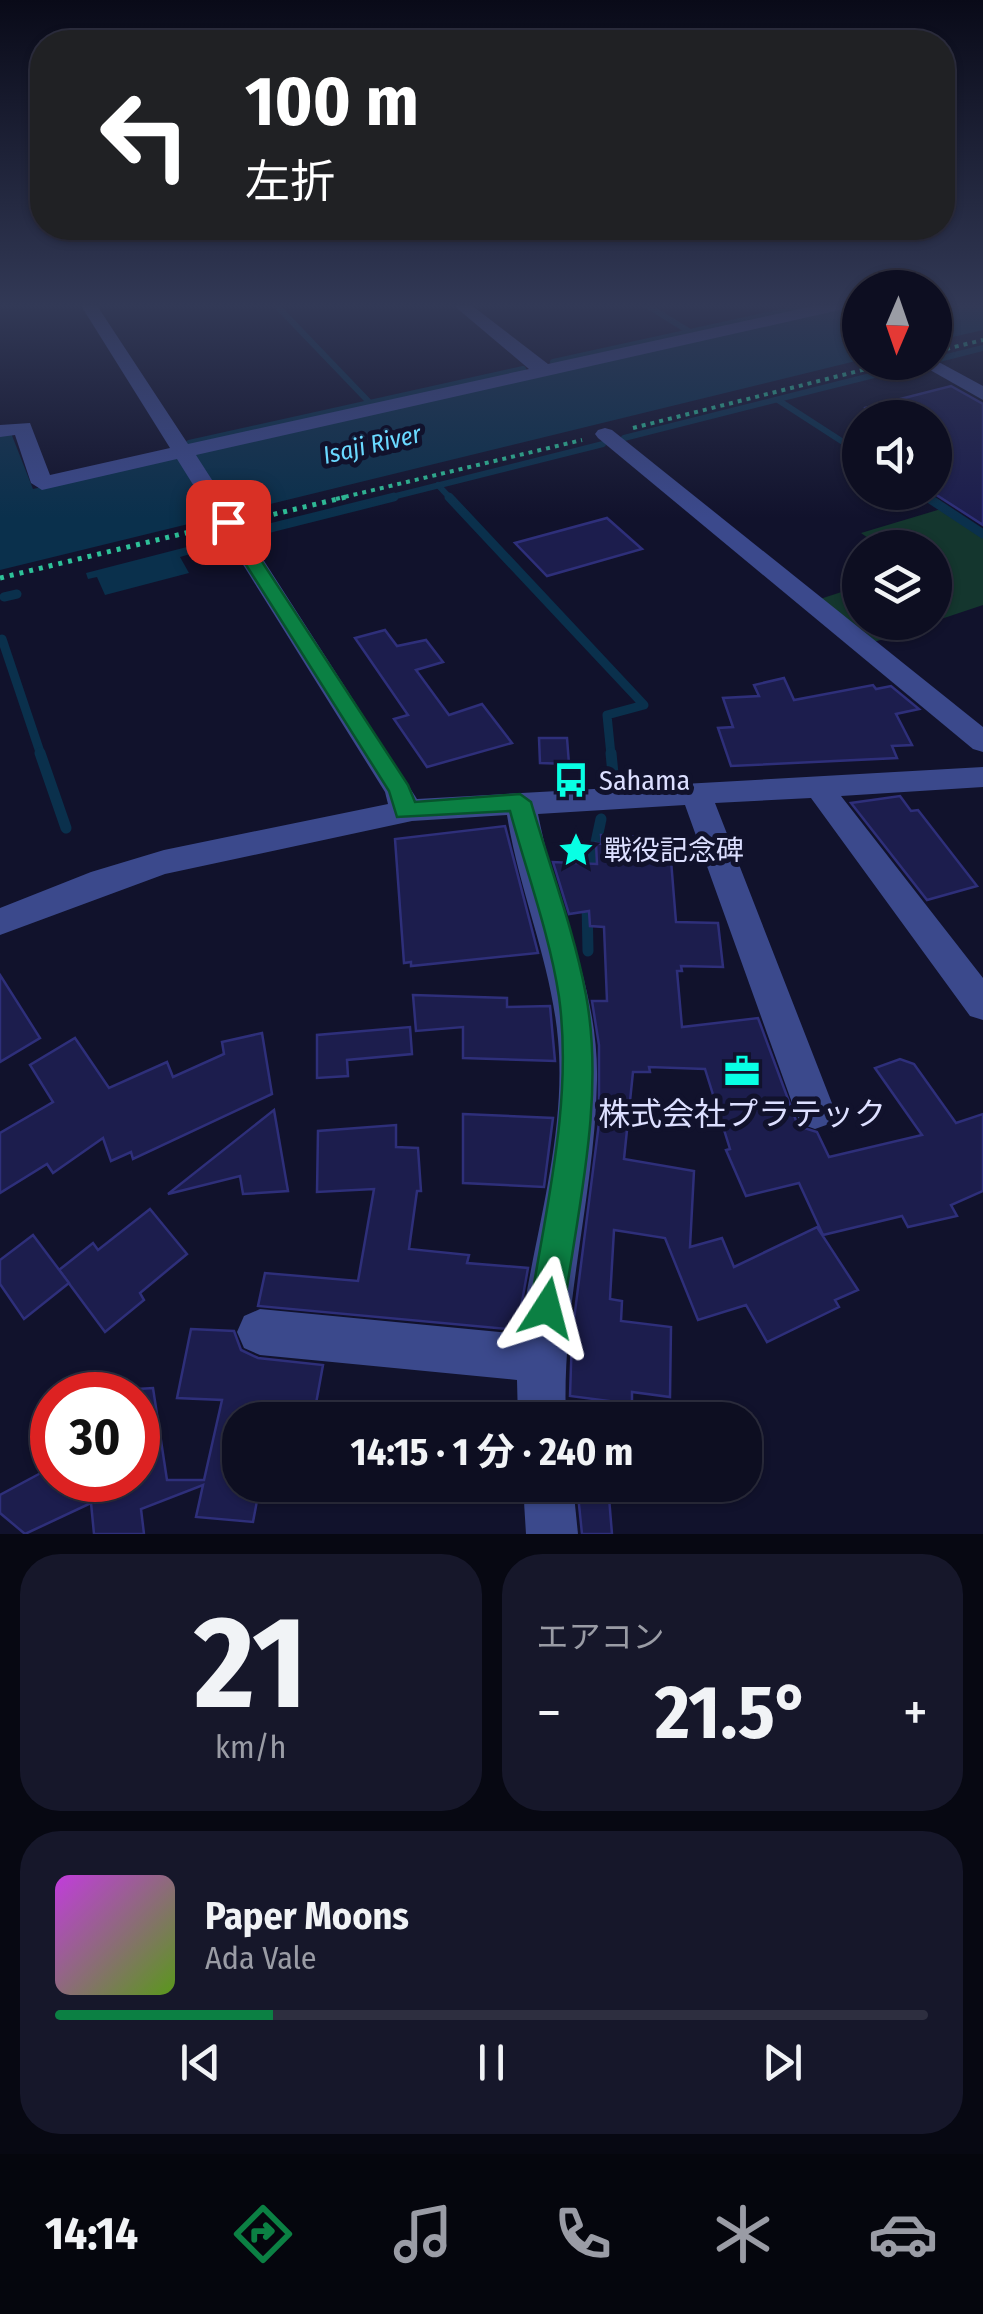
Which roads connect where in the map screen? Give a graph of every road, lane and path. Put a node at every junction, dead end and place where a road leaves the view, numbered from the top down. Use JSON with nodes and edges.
{"nodes":[{"id":1,"x":134,"y":376,"type":"edge"},
{"id":2,"x":524,"y":376,"type":"edge"},
{"id":3,"x":839,"y":376,"type":"edge"},
{"id":4,"x":952,"y":377,"type":"edge"},
{"id":5,"x":983,"y":394,"type":"edge"},
{"id":6,"x":0,"y":431,"type":"edge"},
{"id":7,"x":605,"y":434,"type":"junction"},
{"id":8,"x":183,"y":453,"type":"junction"},
{"id":9,"x":226,"y":520,"type":"junction"},
{"id":10,"x":178,"y":534,"type":"dead end"},
{"id":11,"x":0,"y":578,"type":"edge"},
{"id":12,"x":983,"y":742,"type":"edge"},
{"id":13,"x":983,"y":777,"type":"edge"},
{"id":14,"x":821,"y":786,"type":"junction"},
{"id":15,"x":696,"y":793,"type":"junction"},
{"id":16,"x":520,"y":802,"type":"junction"},
{"id":17,"x":406,"y":811,"type":"junction"},
{"id":18,"x":0,"y":922,"type":"edge"},
{"id":19,"x":983,"y":1005,"type":"edge"},
{"id":20,"x":814,"y":1111,"type":"dead end"},
{"id":21,"x":260,"y":1332,"type":"dead end"},
{"id":22,"x":540,"y":1359,"type":"junction"},
{"id":23,"x":541,"y":1402,"type":"edge"},
{"id":24,"x":549,"y":1502,"type":"edge"},
{"id":25,"x":552,"y":1534,"type":"edge"}],
"edges":[{"from":1,"to":8,"type":"street"},
{"from":2,"to":8,"type":"street"},
{"from":3,"to":7,"type":"path"},
{"from":4,"to":5,"type":"street"},
{"from":6,"to":8,"type":"street"},
{"from":7,"to":9,"type":"path"},
{"from":7,"to":12,"type":"street"},
{"from":8,"to":9,"type":"street"},
{"from":9,"to":17,"type":"street"},
{"from":10,"to":11,"type":"path"},
{"from":13,"to":14,"type":"street"},
{"from":14,"to":15,"type":"street"},
{"from":14,"to":19,"type":"street"},
{"from":15,"to":16,"type":"street"},
{"from":15,"to":20,"type":"street"},
{"from":16,"to":17,"type":"street"},
{"from":16,"to":22,"type":"street"},
{"from":17,"to":18,"type":"street"},
{"from":21,"to":22,"type":"street"},
{"from":22,"to":23,"type":"street"},
{"from":24,"to":25,"type":"street"}]}
